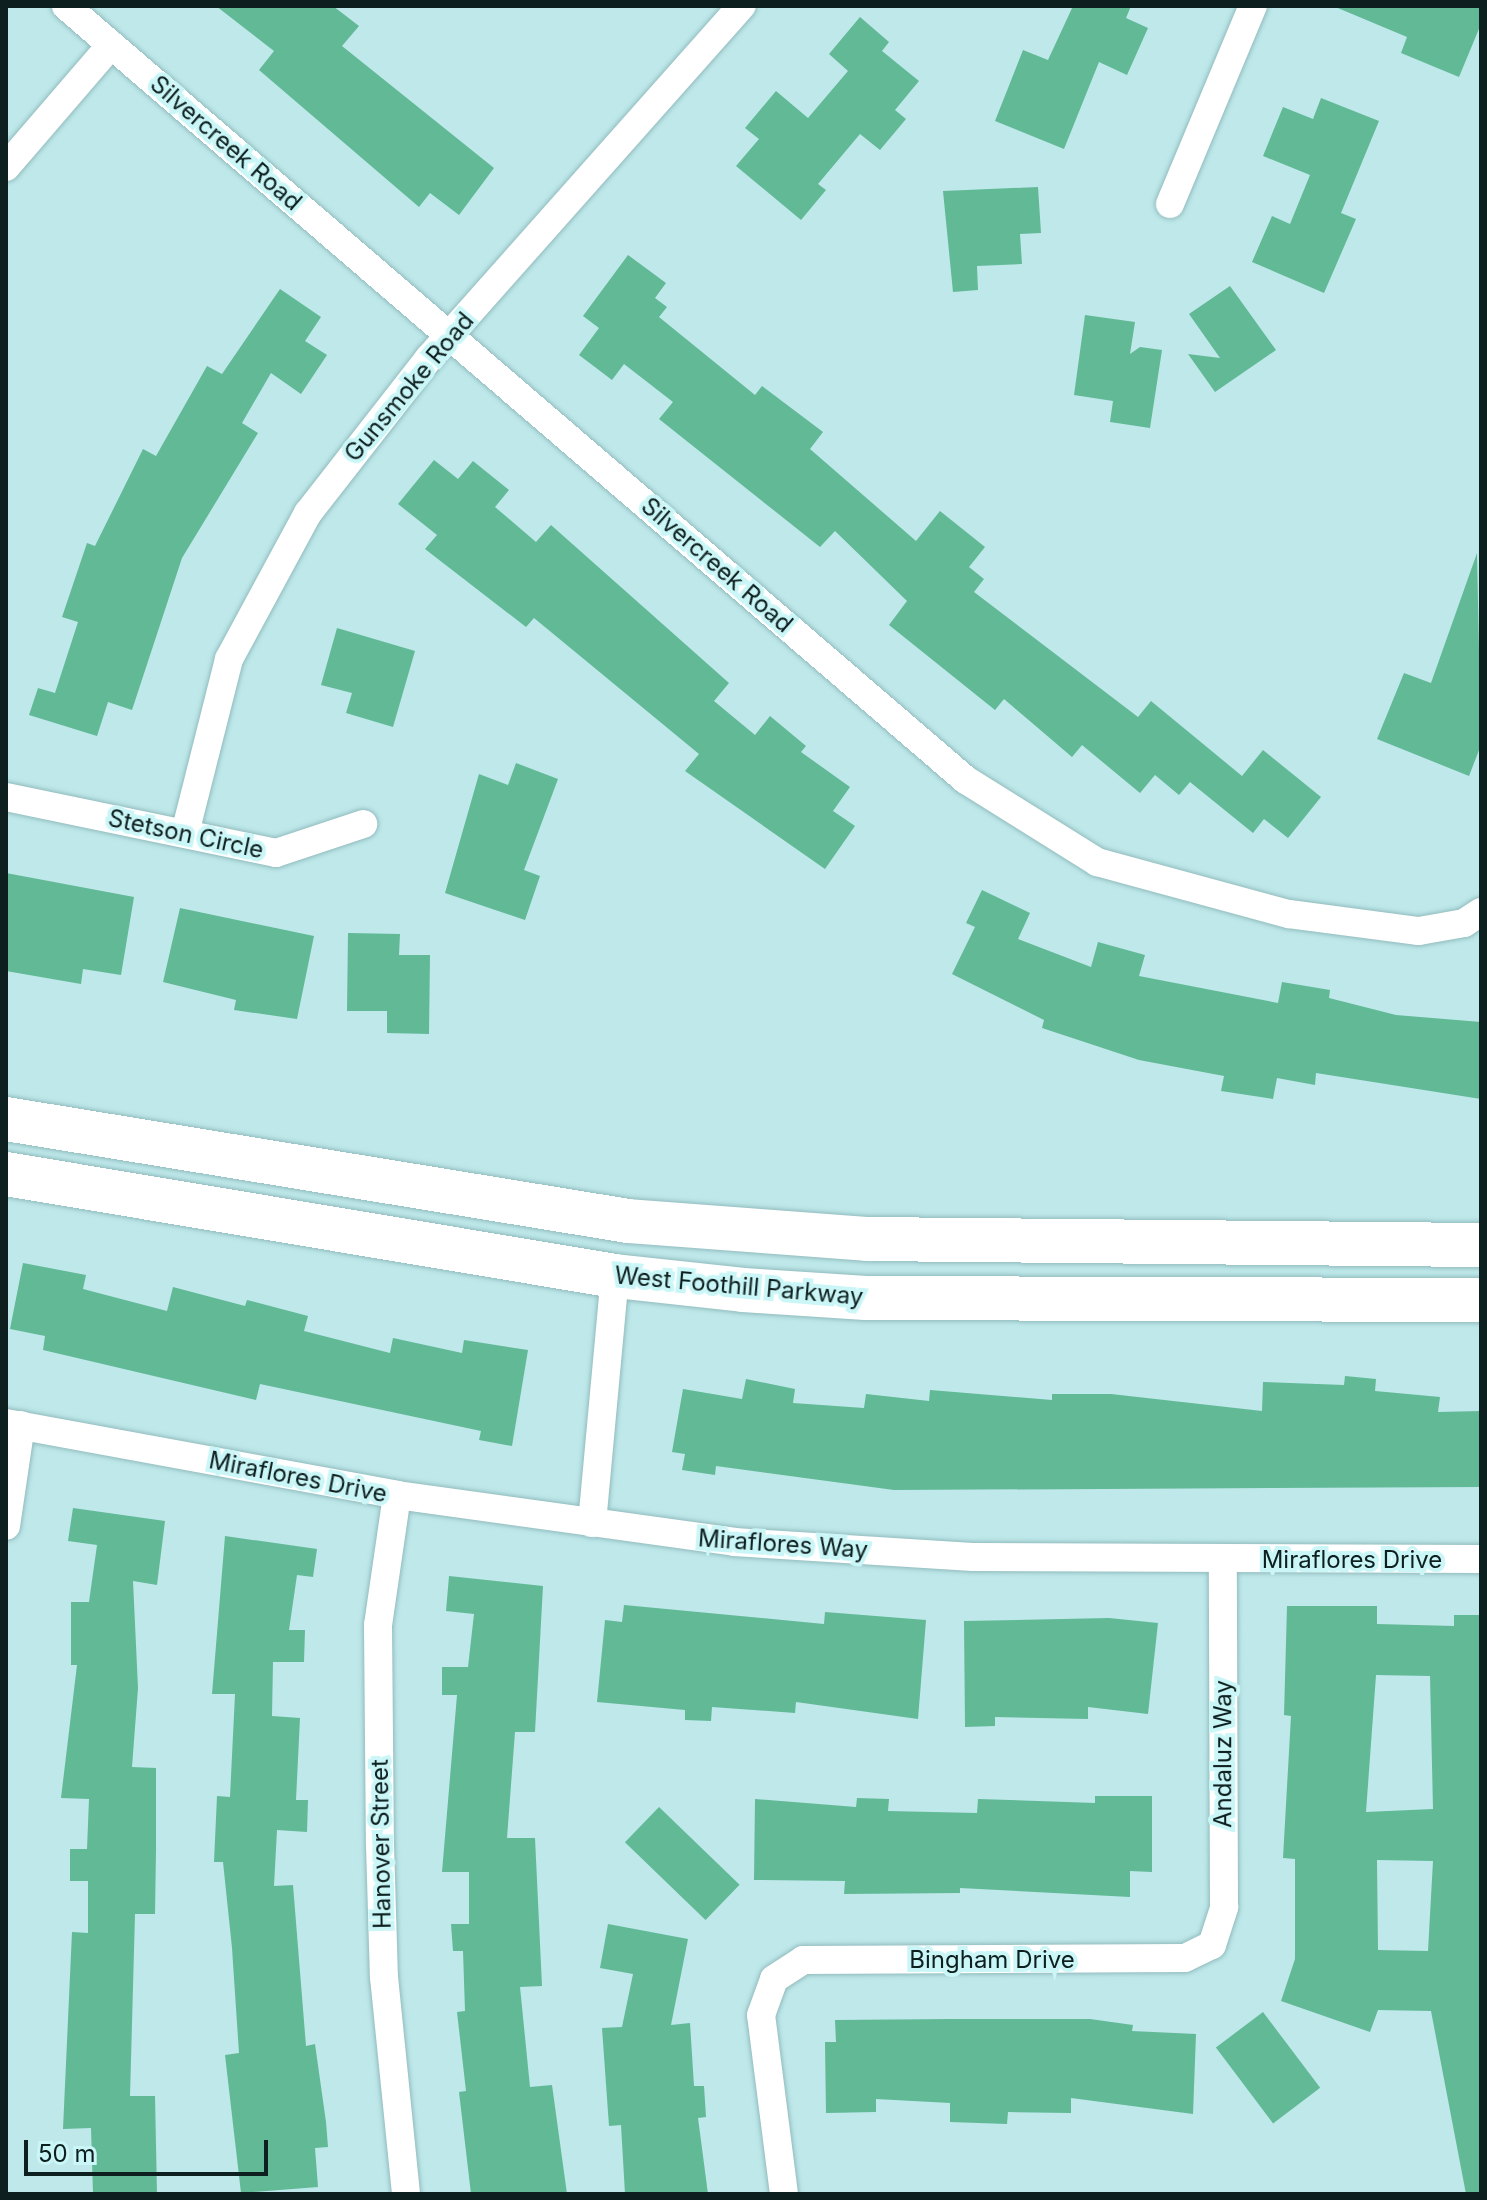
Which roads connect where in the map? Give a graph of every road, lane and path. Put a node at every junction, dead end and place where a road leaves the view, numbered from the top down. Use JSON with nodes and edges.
{"nodes":[{"id":1,"x":66,"y":6,"type":"edge"},
{"id":2,"x":742,"y":6,"type":"edge"},
{"id":3,"x":1253,"y":6,"type":"edge"},
{"id":4,"x":111,"y":45,"type":"junction"},
{"id":5,"x":6,"y":167,"type":"edge"},
{"id":6,"x":1170,"y":204,"type":"dead end"},
{"id":7,"x":450,"y":335,"type":"junction"},
{"id":8,"x":6,"y":797,"type":"edge"},
{"id":9,"x":363,"y":824,"type":"dead end"},
{"id":10,"x":185,"y":833,"type":"junction"},
{"id":11,"x":1472,"y":918,"type":"edge"},
{"id":12,"x":6,"y":1119,"type":"edge"},
{"id":13,"x":6,"y":1174,"type":"edge"},
{"id":14,"x":1481,"y":1245,"type":"edge"},
{"id":15,"x":615,"y":1276,"type":"junction"},
{"id":16,"x":1481,"y":1300,"type":"edge"},
{"id":17,"x":14,"y":1424,"type":"edge"},
{"id":18,"x":397,"y":1495,"type":"junction"},
{"id":19,"x":592,"y":1523,"type":"junction"},
{"id":20,"x":6,"y":1526,"type":"edge"},
{"id":21,"x":1481,"y":1559,"type":"edge"},
{"id":22,"x":1223,"y":1560,"type":"junction"},
{"id":23,"x":1212,"y":1945,"type":"joint"},
{"id":24,"x":406,"y":2194,"type":"edge"},
{"id":25,"x":784,"y":2194,"type":"edge"}],
"edges":[{"from":1,"to":4,"type":"street","name":"Silvercreek Road"},
{"from":2,"to":7,"type":"street","name":"Gunsmoke Road"},
{"from":3,"to":6,"type":"street"},
{"from":4,"to":5,"type":"street"},
{"from":4,"to":7,"type":"street","name":"Silvercreek Road"},
{"from":7,"to":10,"type":"street","name":"Gunsmoke Road"},
{"from":7,"to":11,"type":"street","name":"Silvercreek Road"},
{"from":8,"to":10,"type":"street","name":"Stetson Circle"},
{"from":9,"to":10,"type":"street","name":"Stetson Circle"},
{"from":12,"to":14,"type":"main road"},
{"from":13,"to":15,"type":"main road","name":"West Foothill Parkway"},
{"from":15,"to":16,"type":"main road","name":"West Foothill Parkway"},
{"from":15,"to":19,"type":"street"},
{"from":17,"to":18,"type":"street","name":"Miraflores Drive"},
{"from":17,"to":20,"type":"street"},
{"from":18,"to":19,"type":"street","name":"Miraflores Drive"},
{"from":18,"to":24,"type":"street","name":"Hanover Street"},
{"from":19,"to":22,"type":"street","name":"Miraflores Way"},
{"from":21,"to":22,"type":"street","name":"Miraflores Drive"},
{"from":22,"to":23,"type":"street","name":"Andaluz Way"},
{"from":23,"to":25,"type":"street","name":"Bingham Drive"}]}
